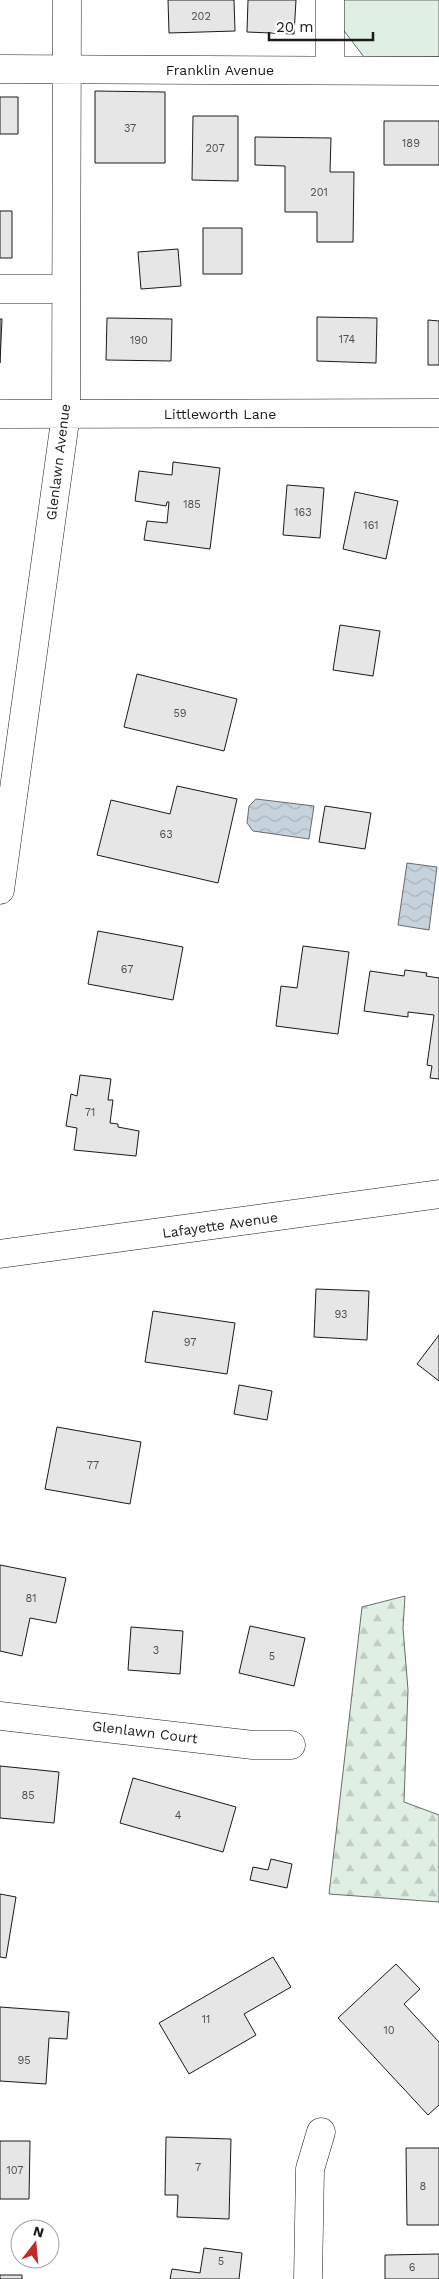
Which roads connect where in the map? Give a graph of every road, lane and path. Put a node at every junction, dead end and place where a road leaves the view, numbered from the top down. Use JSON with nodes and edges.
{"nodes":[{"id":1,"x":66,"y":0,"type":"edge"},
{"id":2,"x":330,"y":0,"type":"edge"},
{"id":3,"x":0,"y":70,"type":"edge"},
{"id":4,"x":66,"y":70,"type":"junction"},
{"id":5,"x":330,"y":70,"type":"junction"},
{"id":6,"x":439,"y":70,"type":"edge"},
{"id":7,"x":0,"y":289,"type":"edge"},
{"id":8,"x":66,"y":289,"type":"junction"},
{"id":9,"x":439,"y":413,"type":"edge"},
{"id":10,"x":0,"y":414,"type":"edge"},
{"id":11,"x":66,"y":414,"type":"junction"},
{"id":12,"x":0,"y":890,"type":"edge"},
{"id":13,"x":439,"y":1194,"type":"edge"},
{"id":14,"x":0,"y":1254,"type":"edge"},
{"id":15,"x":0,"y":1716,"type":"edge"},
{"id":16,"x":291,"y":1746,"type":"dead end"},
{"id":17,"x":321,"y":2132,"type":"dead end"},
{"id":18,"x":308,"y":2279,"type":"edge"}],
"edges":[{"from":1,"to":4,"type":"street","name":"Glenlawn Avenue"},
{"from":2,"to":5,"type":"street"},
{"from":3,"to":4,"type":"street","name":"Franklin Avenue"},
{"from":4,"to":5,"type":"street","name":"Franklin Avenue"},
{"from":4,"to":8,"type":"street","name":"Glenlawn Avenue"},
{"from":5,"to":6,"type":"street","name":"Franklin Avenue"},
{"from":7,"to":8,"type":"street"},
{"from":8,"to":11,"type":"street","name":"Glenlawn Avenue"},
{"from":9,"to":11,"type":"street","name":"Littleworth Lane"},
{"from":10,"to":11,"type":"street","name":"Littleworth Lane"},
{"from":11,"to":12,"type":"street","name":"Glenlawn Avenue"},
{"from":13,"to":14,"type":"street","name":"Lafayette Avenue"},
{"from":15,"to":16,"type":"street","name":"Glenlawn Court"},
{"from":17,"to":18,"type":"street"}]}
